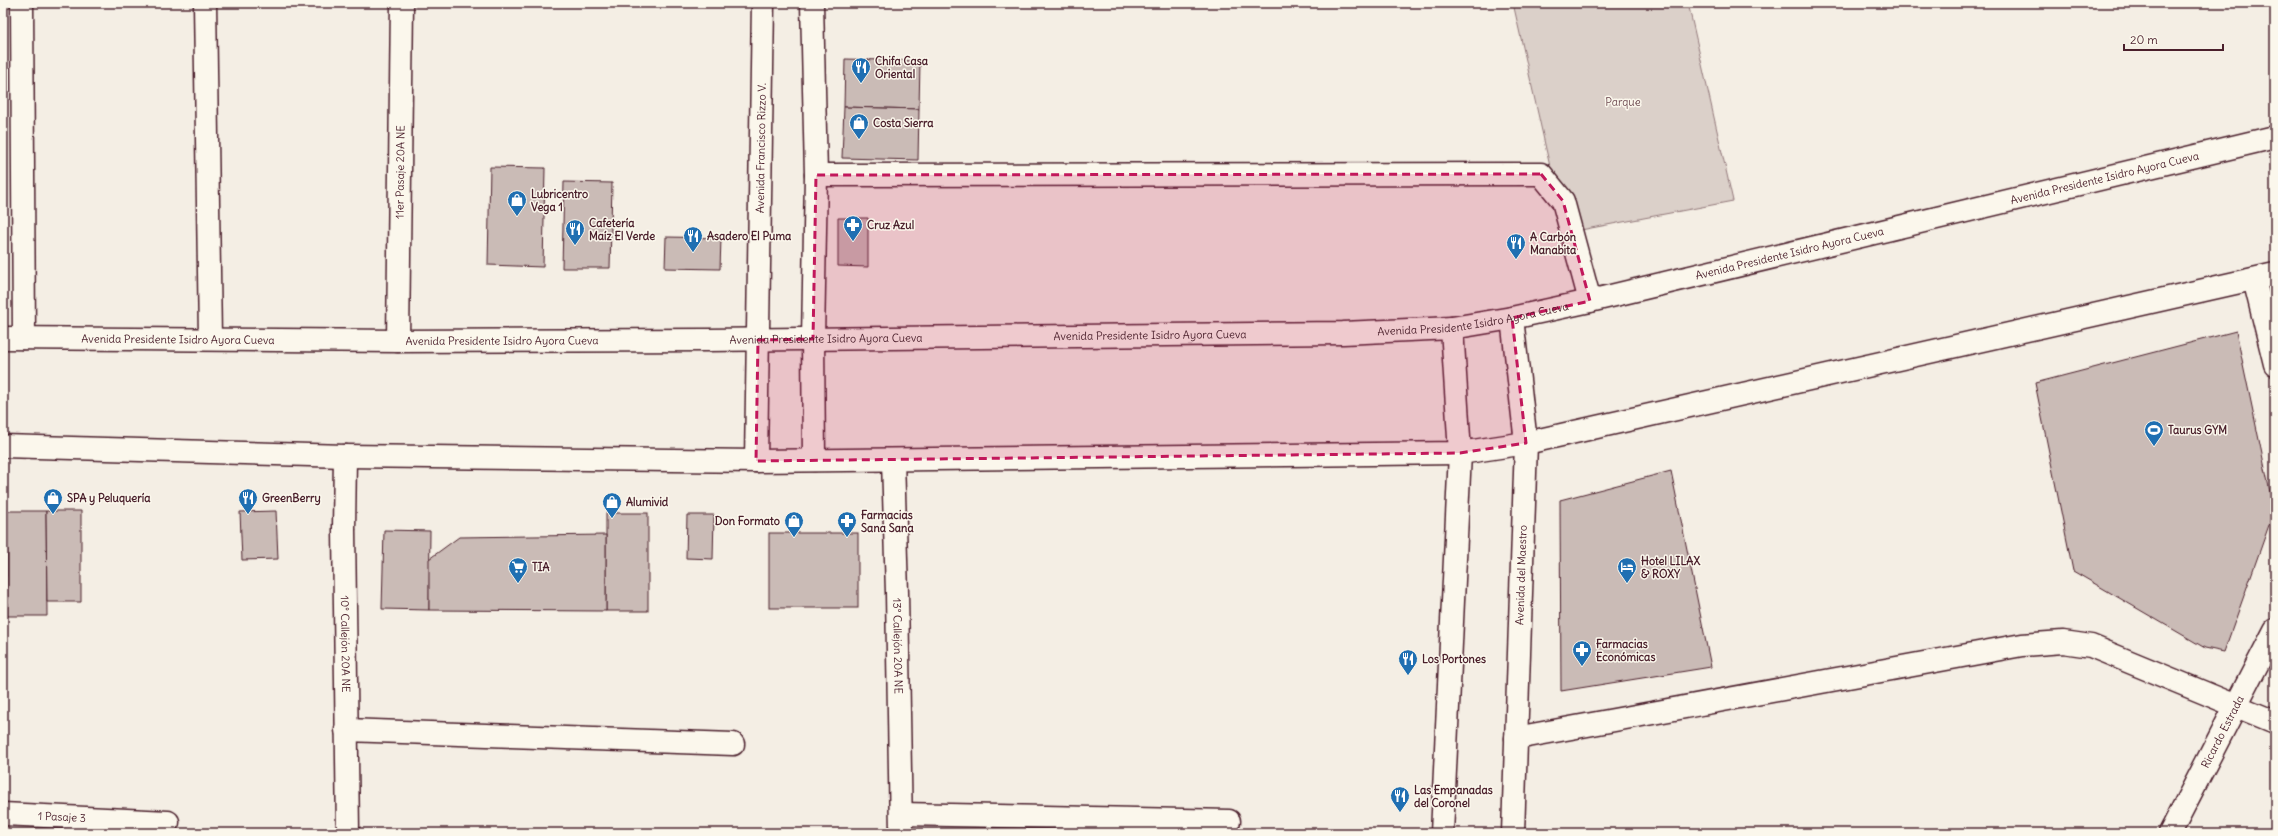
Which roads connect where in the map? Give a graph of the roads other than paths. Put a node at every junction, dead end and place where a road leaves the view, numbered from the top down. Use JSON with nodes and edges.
{"nodes":[{"id":1,"x":22,"y":3,"type":"edge"},
{"id":2,"x":204,"y":3,"type":"edge"},
{"id":3,"x":402,"y":3,"type":"edge"},
{"id":4,"x":763,"y":3,"type":"edge"},
{"id":5,"x":812,"y":3,"type":"edge"},
{"id":6,"x":2275,"y":137,"type":"edge"},
{"id":7,"x":816,"y":175,"type":"junction"},
{"id":8,"x":2275,"y":274,"type":"edge"},
{"id":9,"x":2254,"y":279,"type":"junction"},
{"id":10,"x":1590,"y":301,"type":"junction"},
{"id":11,"x":1512,"y":318,"type":"junction"},
{"id":12,"x":1452,"y":328,"type":"junction"},
{"id":13,"x":13,"y":338,"type":"edge"},
{"id":14,"x":210,"y":338,"type":"junction"},
{"id":15,"x":813,"y":339,"type":"junction"},
{"id":16,"x":758,"y":340,"type":"junction"},
{"id":17,"x":398,"y":341,"type":"junction"},
{"id":18,"x":2275,"y":364,"type":"edge"},
{"id":19,"x":1526,"y":444,"type":"junction"},
{"id":20,"x":3,"y":446,"type":"edge"},
{"id":21,"x":1460,"y":453,"type":"junction"},
{"id":22,"x":345,"y":456,"type":"junction"},
{"id":23,"x":814,"y":460,"type":"junction"},
{"id":24,"x":893,"y":460,"type":"junction"},
{"id":25,"x":756,"y":461,"type":"junction"},
{"id":26,"x":2275,"y":630,"type":"edge"},
{"id":27,"x":2236,"y":705,"type":"junction"},
{"id":28,"x":2275,"y":722,"type":"edge"},
{"id":29,"x":346,"y":730,"type":"junction"},
{"id":30,"x":1516,"y":738,"type":"junction"},
{"id":31,"x":733,"y":744,"type":"dead end"},
{"id":32,"x":3,"y":814,"type":"edge"},
{"id":33,"x":1229,"y":821,"type":"dead end"},
{"id":34,"x":168,"y":822,"type":"dead end"},
{"id":35,"x":902,"y":823,"type":"edge"},
{"id":36,"x":348,"y":833,"type":"edge"},
{"id":37,"x":1442,"y":833,"type":"edge"},
{"id":38,"x":1513,"y":833,"type":"edge"},
{"id":39,"x":2170,"y":833,"type":"edge"}],
"edges":[{"from":1,"to":13,"type":"street"},
{"from":2,"to":14,"type":"street"},
{"from":3,"to":17,"type":"street","name":"11er Pasaje 20A NE"},
{"from":4,"to":16,"type":"street","name":"Avenida Francisco Rizzo V."},
{"from":5,"to":7,"type":"street"},
{"from":6,"to":10,"type":"street","name":"Avenida Presidente Isidro Ayora Cueva"},
{"from":7,"to":10,"type":"street"},
{"from":7,"to":15,"type":"street"},
{"from":8,"to":9,"type":"street"},
{"from":9,"to":18,"type":"street"},
{"from":9,"to":19,"type":"street"},
{"from":10,"to":11,"type":"street","name":"Avenida Presidente Isidro Ayora Cueva"},
{"from":11,"to":12,"type":"street","name":"Avenida Presidente Isidro Ayora Cueva"},
{"from":11,"to":19,"type":"street","name":"Avenida del Maestro"},
{"from":12,"to":15,"type":"street","name":"Avenida Presidente Isidro Ayora Cueva"},
{"from":12,"to":21,"type":"street"},
{"from":13,"to":14,"type":"street","name":"Avenida Presidente Isidro Ayora Cueva"},
{"from":14,"to":17,"type":"street","name":"Avenida Presidente Isidro Ayora Cueva"},
{"from":15,"to":16,"type":"street","name":"Avenida Presidente Isidro Ayora Cueva"},
{"from":15,"to":23,"type":"street"},
{"from":16,"to":17,"type":"street","name":"Avenida Presidente Isidro Ayora Cueva"},
{"from":16,"to":25,"type":"street","name":"Avenida Francisco Rizzo V."},
{"from":19,"to":21,"type":"street"},
{"from":19,"to":30,"type":"street","name":"Avenida del Maestro"},
{"from":20,"to":22,"type":"street"},
{"from":21,"to":24,"type":"street"},
{"from":21,"to":37,"type":"street"},
{"from":22,"to":25,"type":"street"},
{"from":22,"to":29,"type":"street","name":"10° Callejón 20A NE"},
{"from":23,"to":24,"type":"street"},
{"from":23,"to":25,"type":"street"},
{"from":24,"to":35,"type":"street","name":"13° Callejón 20A NE"},
{"from":26,"to":27,"type":"street","name":"Ricardo Estrada"},
{"from":27,"to":28,"type":"street"},
{"from":27,"to":30,"type":"street"},
{"from":27,"to":39,"type":"street","name":"Ricardo Estrada"},
{"from":29,"to":31,"type":"street"},
{"from":29,"to":36,"type":"street","name":"10° Callejón 20A NE"},
{"from":30,"to":38,"type":"street","name":"Avenida del Maestro"},
{"from":32,"to":34,"type":"street","name":"1 Pasaje 3"},
{"from":33,"to":35,"type":"street"}]}
